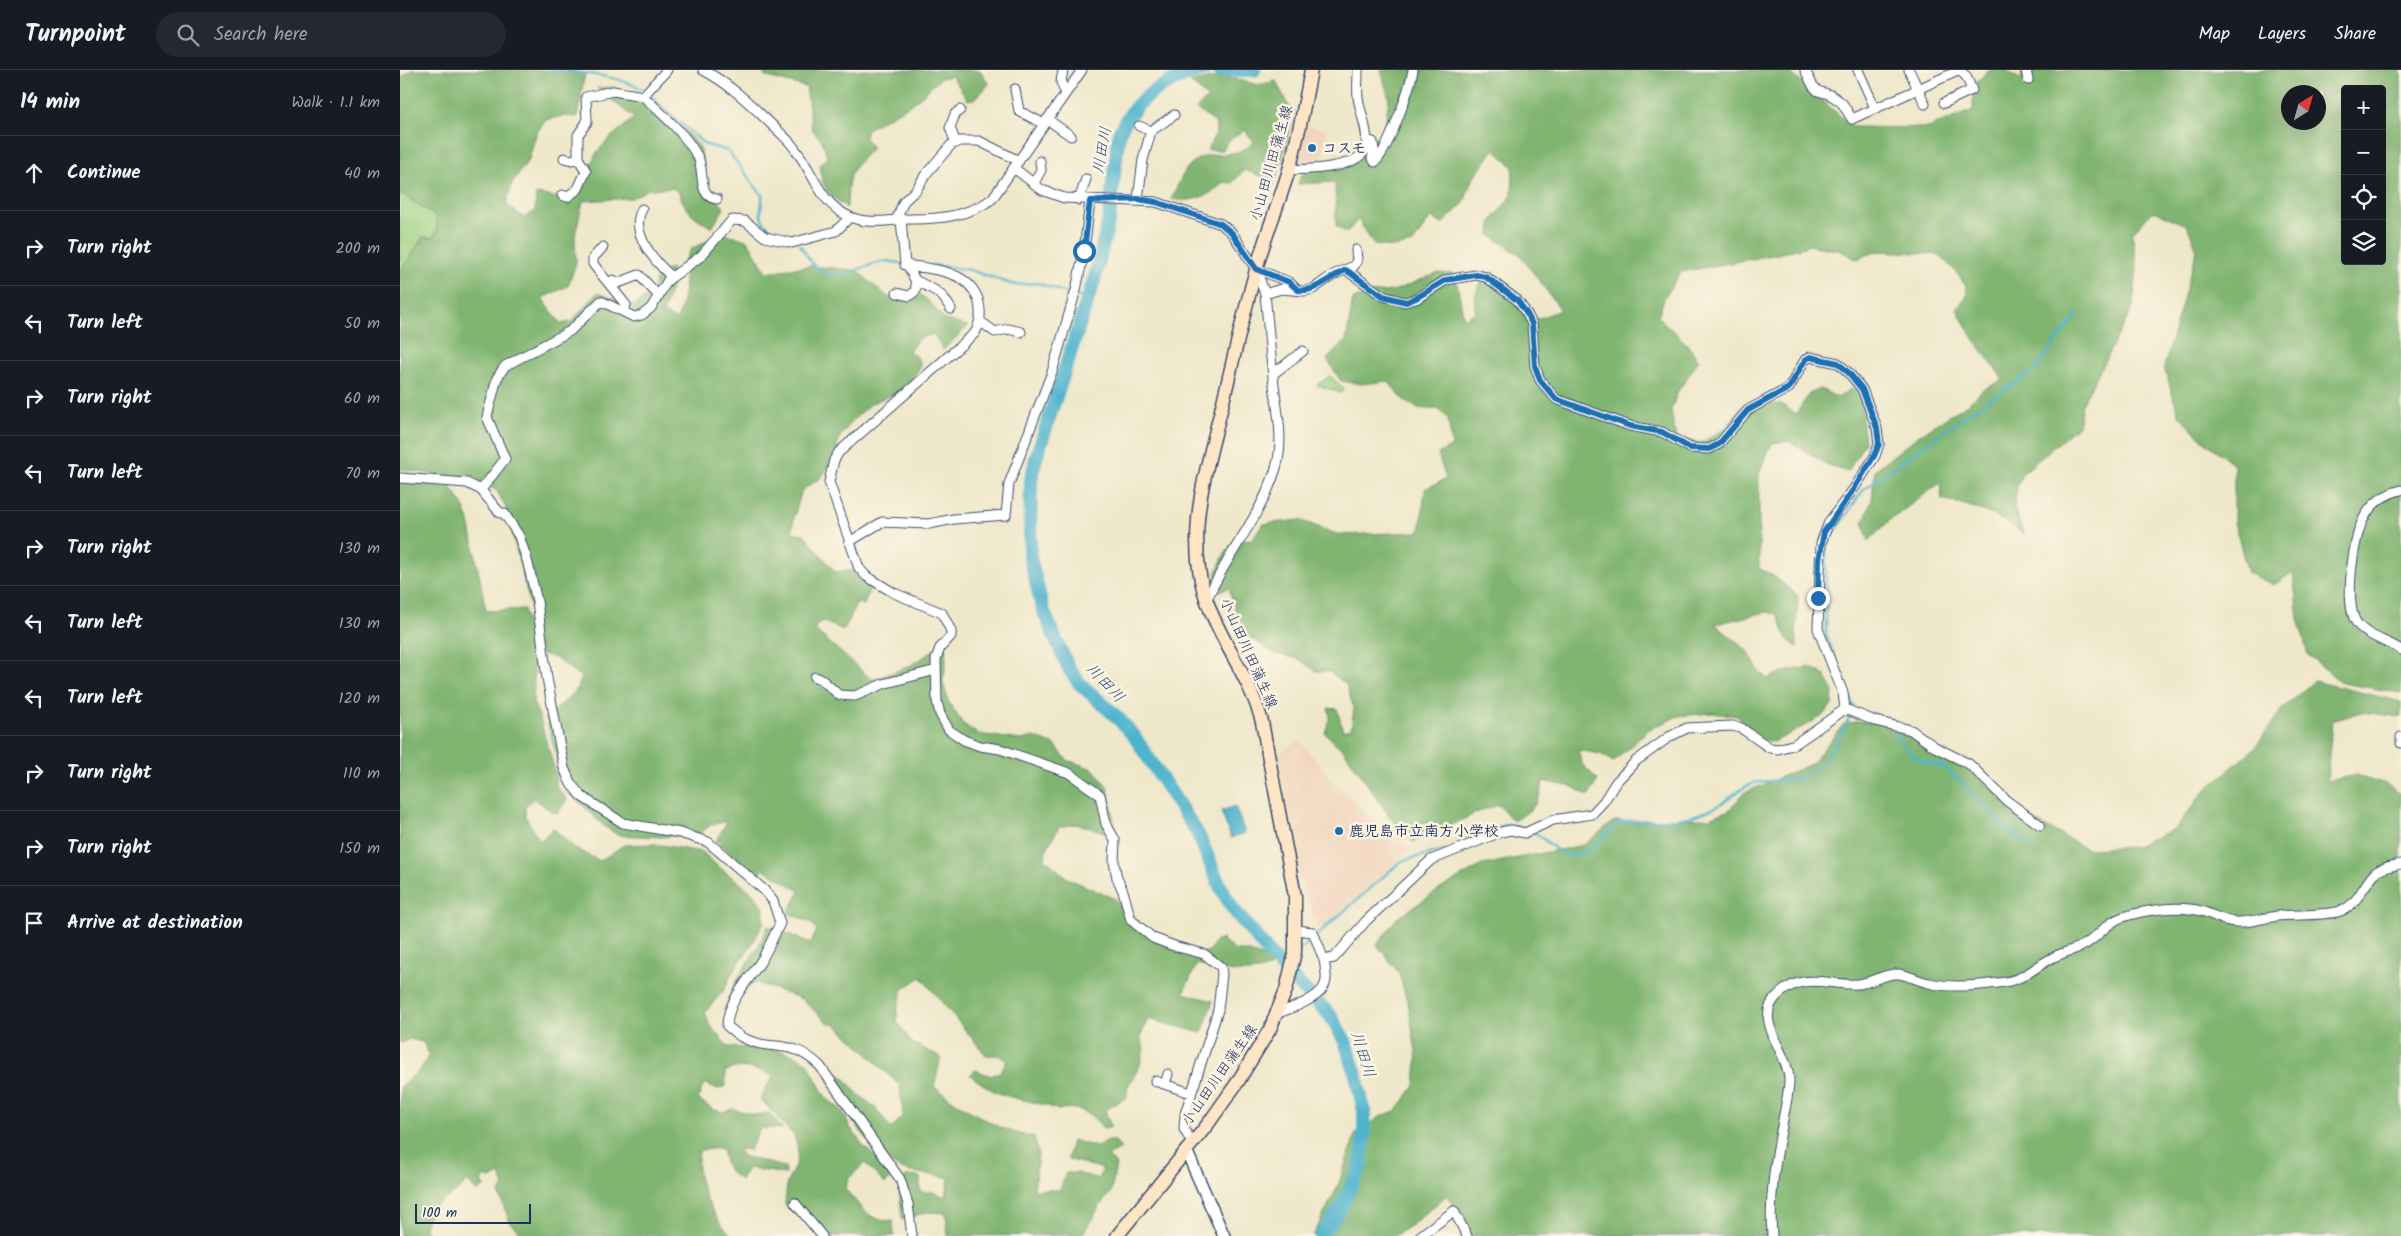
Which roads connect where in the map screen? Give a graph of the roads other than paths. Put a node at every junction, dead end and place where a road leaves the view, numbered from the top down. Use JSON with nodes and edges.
{"nodes":[{"id":1,"x":667,"y":70,"type":"edge"},
{"id":2,"x":703,"y":70,"type":"edge"},
{"id":3,"x":1063,"y":70,"type":"edge"},
{"id":4,"x":1082,"y":70,"type":"edge"},
{"id":5,"x":1311,"y":70,"type":"edge"},
{"id":6,"x":1358,"y":70,"type":"edge"},
{"id":7,"x":1413,"y":70,"type":"edge"},
{"id":8,"x":1806,"y":70,"type":"edge"},
{"id":9,"x":1858,"y":70,"type":"edge"},
{"id":10,"x":1910,"y":70,"type":"edge"},
{"id":11,"x":2026,"y":70,"type":"edge"},
{"id":12,"x":1960,"y":71,"type":"edge"},
{"id":13,"x":2028,"y":80,"type":"dead end"},
{"id":14,"x":1015,"y":89,"type":"dead end"},
{"id":15,"x":1918,"y":90,"type":"junction"},
{"id":16,"x":1065,"y":92,"type":"junction"},
{"id":17,"x":643,"y":96,"type":"junction"},
{"id":18,"x":1947,"y":99,"type":"dead end"},
{"id":19,"x":1925,"y":104,"type":"dead end"},
{"id":20,"x":1875,"y":108,"type":"junction"},
{"id":21,"x":960,"y":110,"type":"dead end"},
{"id":22,"x":1174,"y":115,"type":"dead end"},
{"id":23,"x":1046,"y":121,"type":"junction"},
{"id":24,"x":1139,"y":126,"type":"dead end"},
{"id":25,"x":1151,"y":131,"type":"junction"},
{"id":26,"x":1071,"y":136,"type":"dead end"},
{"id":27,"x":1366,"y":140,"type":"junction"},
{"id":28,"x":956,"y":144,"type":"junction"},
{"id":29,"x":564,"y":158,"type":"dead end"},
{"id":30,"x":578,"y":158,"type":"junction"},
{"id":31,"x":1040,"y":162,"type":"dead end"},
{"id":32,"x":1017,"y":164,"type":"junction"},
{"id":33,"x":1289,"y":169,"type":"junction"},
{"id":34,"x":1086,"y":179,"type":"dead end"},
{"id":35,"x":1034,"y":183,"type":"junction"},
{"id":36,"x":562,"y":195,"type":"dead end"},
{"id":37,"x":1138,"y":199,"type":"junction"},
{"id":38,"x":717,"y":200,"type":"dead end"},
{"id":39,"x":1079,"y":200,"type":"junction"},
{"id":40,"x":1093,"y":200,"type":"junction"},
{"id":41,"x":642,"y":210,"type":"dead end"},
{"id":42,"x":850,"y":217,"type":"junction"},
{"id":43,"x":899,"y":219,"type":"junction"},
{"id":44,"x":603,"y":247,"type":"dead end"},
{"id":45,"x":1356,"y":250,"type":"dead end"},
{"id":46,"x":908,"y":266,"type":"junction"},
{"id":47,"x":1256,"y":269,"type":"junction"},
{"id":48,"x":1346,"y":270,"type":"junction"},
{"id":49,"x":672,"y":277,"type":"junction"},
{"id":50,"x":613,"y":280,"type":"dead end"},
{"id":51,"x":915,"y":280,"type":"junction"},
{"id":52,"x":1298,"y":290,"type":"junction"},
{"id":53,"x":897,"y":294,"type":"dead end"},
{"id":54,"x":1265,"y":294,"type":"junction"},
{"id":55,"x":659,"y":296,"type":"junction"},
{"id":56,"x":951,"y":309,"type":"dead end"},
{"id":57,"x":623,"y":311,"type":"junction"},
{"id":58,"x":981,"y":322,"type":"junction"},
{"id":59,"x":1021,"y":332,"type":"dead end"},
{"id":60,"x":1303,"y":351,"type":"dead end"},
{"id":61,"x":1273,"y":374,"type":"junction"},
{"id":62,"x":400,"y":478,"type":"edge"},
{"id":63,"x":481,"y":490,"type":"junction"},
{"id":64,"x":2401,"y":490,"type":"edge"},
{"id":65,"x":849,"y":542,"type":"junction"},
{"id":66,"x":1207,"y":599,"type":"junction"},
{"id":67,"x":2401,"y":650,"type":"edge"},
{"id":68,"x":936,"y":670,"type":"junction"},
{"id":69,"x":815,"y":677,"type":"dead end"},
{"id":70,"x":1851,"y":711,"type":"junction"},
{"id":71,"x":2401,"y":737,"type":"edge"},
{"id":72,"x":2401,"y":743,"type":"edge"},
{"id":73,"x":2040,"y":825,"type":"dead end"},
{"id":74,"x":2401,"y":864,"type":"edge"},
{"id":75,"x":1296,"y":930,"type":"junction"},
{"id":76,"x":1324,"y":960,"type":"junction"},
{"id":77,"x":1278,"y":1013,"type":"junction"},
{"id":78,"x":1168,"y":1074,"type":"dead end"},
{"id":79,"x":1155,"y":1081,"type":"dead end"},
{"id":80,"x":1166,"y":1084,"type":"junction"},
{"id":81,"x":1191,"y":1093,"type":"junction"},
{"id":82,"x":1189,"y":1146,"type":"junction"},
{"id":83,"x":795,"y":1202,"type":"dead end"},
{"id":84,"x":822,"y":1236,"type":"edge"},
{"id":85,"x":912,"y":1236,"type":"edge"},
{"id":86,"x":1117,"y":1236,"type":"edge"},
{"id":87,"x":1224,"y":1236,"type":"edge"},
{"id":88,"x":1420,"y":1236,"type":"edge"},
{"id":89,"x":1468,"y":1236,"type":"edge"},
{"id":90,"x":1772,"y":1236,"type":"edge"}],
"edges":[{"from":1,"to":17,"type":"street"},
{"from":2,"to":42,"type":"street"},
{"from":3,"to":16,"type":"street"},
{"from":4,"to":16,"type":"street"},
{"from":5,"to":33,"type":"main road","name":"小山田川田蒲生線"},
{"from":6,"to":27,"type":"street"},
{"from":7,"to":27,"type":"street"},
{"from":8,"to":20,"type":"street"},
{"from":9,"to":20,"type":"street"},
{"from":10,"to":15,"type":"street"},
{"from":11,"to":13,"type":"street"},
{"from":12,"to":15,"type":"street"},
{"from":12,"to":18,"type":"street"},
{"from":14,"to":23,"type":"street"},
{"from":15,"to":19,"type":"street"},
{"from":15,"to":20,"type":"street"},
{"from":16,"to":23,"type":"street"},
{"from":17,"to":30,"type":"street"},
{"from":17,"to":38,"type":"street"},
{"from":21,"to":28,"type":"street"},
{"from":22,"to":25,"type":"street"},
{"from":23,"to":26,"type":"street"},
{"from":23,"to":32,"type":"street"},
{"from":24,"to":25,"type":"street"},
{"from":25,"to":37,"type":"street"},
{"from":27,"to":33,"type":"street"},
{"from":28,"to":32,"type":"street"},
{"from":28,"to":43,"type":"street"},
{"from":29,"to":30,"type":"street"},
{"from":30,"to":36,"type":"street"},
{"from":31,"to":35,"type":"street"},
{"from":32,"to":35,"type":"street"},
{"from":32,"to":43,"type":"street"},
{"from":33,"to":47,"type":"main road","name":"小山田川田蒲生線"},
{"from":34,"to":39,"type":"street"},
{"from":35,"to":39,"type":"street"},
{"from":37,"to":40,"type":"street"},
{"from":37,"to":47,"type":"street"},
{"from":39,"to":40,"type":"street"},
{"from":40,"to":65,"type":"street"},
{"from":41,"to":49,"type":"street"},
{"from":42,"to":43,"type":"street"},
{"from":42,"to":49,"type":"street"},
{"from":43,"to":46,"type":"street"},
{"from":44,"to":57,"type":"street"},
{"from":45,"to":48,"type":"street"},
{"from":46,"to":51,"type":"street"},
{"from":46,"to":58,"type":"street"},
{"from":47,"to":52,"type":"street"},
{"from":47,"to":54,"type":"street"},
{"from":47,"to":66,"type":"main road","name":"小山田川田蒲生線"},
{"from":48,"to":52,"type":"street"},
{"from":48,"to":70,"type":"street"},
{"from":49,"to":55,"type":"street"},
{"from":50,"to":55,"type":"street"},
{"from":51,"to":53,"type":"street"},
{"from":51,"to":56,"type":"street"},
{"from":52,"to":54,"type":"street"},
{"from":54,"to":61,"type":"street"},
{"from":55,"to":57,"type":"street"},
{"from":57,"to":63,"type":"street"},
{"from":58,"to":59,"type":"street"},
{"from":58,"to":65,"type":"street"},
{"from":60,"to":61,"type":"street"},
{"from":61,"to":66,"type":"street"},
{"from":62,"to":63,"type":"street"},
{"from":63,"to":85,"type":"street"},
{"from":64,"to":67,"type":"street"},
{"from":65,"to":68,"type":"street"},
{"from":66,"to":75,"type":"main road","name":"小山田川田蒲生線"},
{"from":68,"to":69,"type":"street"},
{"from":68,"to":81,"type":"street"},
{"from":70,"to":73,"type":"street"},
{"from":70,"to":76,"type":"street"},
{"from":71,"to":72,"type":"street"},
{"from":74,"to":90,"type":"street"},
{"from":75,"to":76,"type":"street"},
{"from":75,"to":77,"type":"main road","name":"小山田川田蒲生線"},
{"from":76,"to":77,"type":"street"},
{"from":77,"to":82,"type":"main road","name":"小山田川田蒲生線"},
{"from":78,"to":80,"type":"street"},
{"from":79,"to":80,"type":"street"},
{"from":80,"to":81,"type":"street"},
{"from":81,"to":82,"type":"street"},
{"from":82,"to":86,"type":"main road","name":"小山田川田蒲生線"},
{"from":82,"to":87,"type":"street"},
{"from":83,"to":84,"type":"street"},
{"from":88,"to":89,"type":"street"}]}
